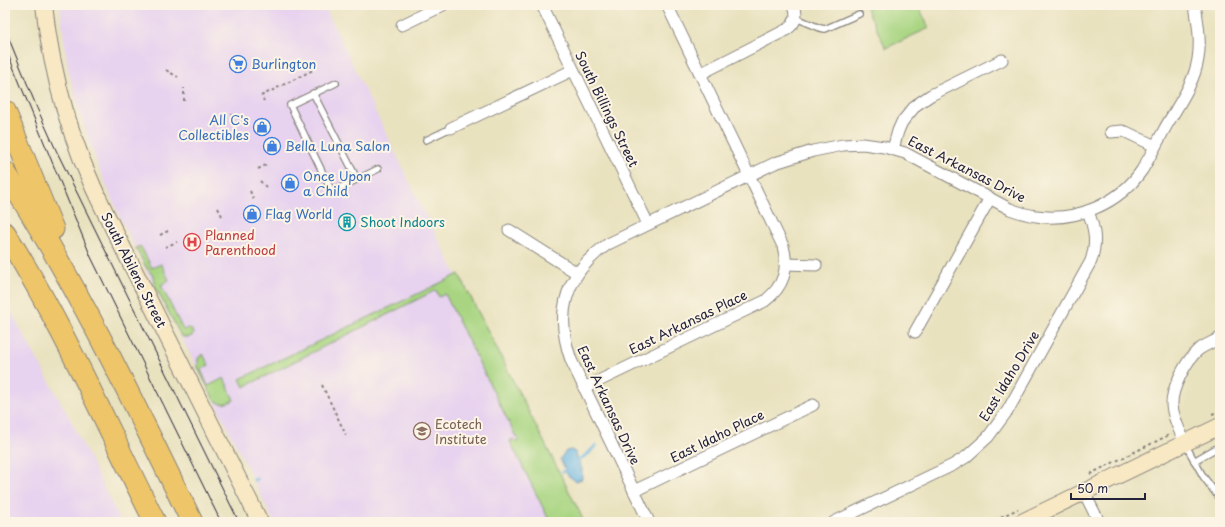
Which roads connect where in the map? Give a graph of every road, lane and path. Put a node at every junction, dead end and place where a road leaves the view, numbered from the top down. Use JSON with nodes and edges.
{"nodes":[{"id":1,"x":44,"y":5,"type":"edge"},
{"id":2,"x":443,"y":5,"type":"edge"},
{"id":3,"x":542,"y":5,"type":"edge"},
{"id":4,"x":666,"y":5,"type":"edge"},
{"id":5,"x":794,"y":5,"type":"edge"},
{"id":6,"x":1195,"y":5,"type":"edge"},
{"id":7,"x":859,"y":14,"type":"dead end"},
{"id":8,"x":796,"y":18,"type":"junction"},
{"id":9,"x":402,"y":25,"type":"dead end"},
{"id":10,"x":1002,"y":60,"type":"dead end"},
{"id":11,"x":166,"y":70,"type":"dead end"},
{"id":12,"x":313,"y":70,"type":"dead end"},
{"id":13,"x":573,"y":70,"type":"junction"},
{"id":14,"x":700,"y":74,"type":"junction"},
{"id":15,"x":178,"y":77,"type":"dead end"},
{"id":16,"x":336,"y":82,"type":"dead end"},
{"id":17,"x":184,"y":88,"type":"dead end"},
{"id":18,"x":313,"y":94,"type":"junction"},
{"id":19,"x":261,"y":96,"type":"dead end"},
{"id":20,"x":184,"y":101,"type":"dead end"},
{"id":21,"x":5,"y":111,"type":"edge"},
{"id":22,"x":451,"y":128,"type":"joint"},
{"id":23,"x":1112,"y":132,"type":"dead end"},
{"id":24,"x":426,"y":140,"type":"dead end"},
{"id":25,"x":1155,"y":146,"type":"junction"},
{"id":26,"x":893,"y":149,"type":"junction"},
{"id":27,"x":266,"y":165,"type":"dead end"},
{"id":28,"x":258,"y":169,"type":"dead end"},
{"id":29,"x":378,"y":169,"type":"dead end"},
{"id":30,"x":5,"y":172,"type":"edge"},
{"id":31,"x":749,"y":175,"type":"junction"},
{"id":32,"x":357,"y":179,"type":"junction"},
{"id":33,"x":260,"y":181,"type":"dead end"},
{"id":34,"x":266,"y":188,"type":"dead end"},
{"id":35,"x":250,"y":191,"type":"dead end"},
{"id":36,"x":990,"y":198,"type":"junction"},
{"id":37,"x":254,"y":200,"type":"dead end"},
{"id":38,"x":218,"y":208,"type":"dead end"},
{"id":39,"x":1088,"y":211,"type":"junction"},
{"id":40,"x":222,"y":216,"type":"dead end"},
{"id":41,"x":648,"y":224,"type":"junction"},
{"id":42,"x":509,"y":230,"type":"dead end"},
{"id":43,"x":168,"y":231,"type":"dead end"},
{"id":44,"x":5,"y":233,"type":"edge"},
{"id":45,"x":160,"y":236,"type":"dead end"},
{"id":46,"x":177,"y":242,"type":"dead end"},
{"id":47,"x":165,"y":247,"type":"dead end"},
{"id":48,"x":5,"y":260,"type":"edge"},
{"id":49,"x":786,"y":264,"type":"junction"},
{"id":50,"x":816,"y":265,"type":"dead end"},
{"id":51,"x":577,"y":273,"type":"junction"},
{"id":52,"x":915,"y":332,"type":"dead end"},
{"id":53,"x":1220,"y":338,"type":"edge"},
{"id":54,"x":108,"y":351,"type":"junction"},
{"id":55,"x":322,"y":385,"type":"dead end"},
{"id":56,"x":584,"y":388,"type":"junction"},
{"id":57,"x":813,"y":405,"type":"dead end"},
{"id":58,"x":1220,"y":426,"type":"edge"},
{"id":59,"x":346,"y":435,"type":"dead end"},
{"id":60,"x":1165,"y":437,"type":"dead end"},
{"id":61,"x":1185,"y":443,"type":"junction"},
{"id":62,"x":1220,"y":446,"type":"edge"},
{"id":63,"x":119,"y":452,"type":"junction"},
{"id":64,"x":1194,"y":461,"type":"junction"},
{"id":65,"x":1095,"y":471,"type":"dead end"},
{"id":66,"x":634,"y":492,"type":"junction"},
{"id":67,"x":1084,"y":492,"type":"junction"},
{"id":68,"x":1220,"y":499,"type":"edge"},
{"id":69,"x":155,"y":522,"type":"edge"},
{"id":70,"x":192,"y":522,"type":"edge"},
{"id":71,"x":260,"y":522,"type":"edge"},
{"id":72,"x":649,"y":522,"type":"edge"},
{"id":73,"x":834,"y":522,"type":"edge"},
{"id":74,"x":1022,"y":522,"type":"edge"},
{"id":75,"x":1099,"y":522,"type":"edge"}],
"edges":[{"from":1,"to":71,"type":"street","name":"South Abilene Street"},
{"from":2,"to":9,"type":"street"},
{"from":3,"to":13,"type":"street","name":"South Billings Street"},
{"from":4,"to":14,"type":"street","name":"East Arkansas Place"},
{"from":5,"to":8,"type":"street"},
{"from":6,"to":25,"type":"street","name":"East Arkansas Drive"},
{"from":7,"to":8,"type":"lane"},
{"from":8,"to":14,"type":"street"},
{"from":10,"to":26,"type":"street"},
{"from":11,"to":15,"type":"path"},
{"from":12,"to":19,"type":"path"},
{"from":13,"to":22,"type":"street"},
{"from":13,"to":41,"type":"street","name":"South Billings Street"},
{"from":14,"to":31,"type":"street","name":"East Arkansas Place"},
{"from":16,"to":18,"type":"lane"},
{"from":17,"to":20,"type":"path"},
{"from":18,"to":32,"type":"lane"},
{"from":18,"to":32,"type":"lane"},
{"from":21,"to":54,"type":"highway"},
{"from":22,"to":24,"type":"lane"},
{"from":23,"to":25,"type":"street"},
{"from":25,"to":39,"type":"street","name":"East Arkansas Drive"},
{"from":26,"to":31,"type":"street","name":"East Arkansas Drive"},
{"from":26,"to":36,"type":"street","name":"East Arkansas Drive"},
{"from":27,"to":28,"type":"path"},
{"from":29,"to":32,"type":"lane"},
{"from":30,"to":54,"type":"highway"},
{"from":31,"to":41,"type":"street","name":"East Arkansas Drive"},
{"from":31,"to":49,"type":"street","name":"East Arkansas Place"},
{"from":33,"to":34,"type":"path"},
{"from":35,"to":37,"type":"path"},
{"from":36,"to":39,"type":"street","name":"East Arkansas Drive"},
{"from":36,"to":52,"type":"street"},
{"from":38,"to":40,"type":"path"},
{"from":39,"to":73,"type":"street","name":"East Idaho Drive"},
{"from":41,"to":51,"type":"street","name":"East Arkansas Drive"},
{"from":42,"to":51,"type":"street"},
{"from":43,"to":45,"type":"path"},
{"from":44,"to":63,"type":"highway"},
{"from":46,"to":47,"type":"path"},
{"from":48,"to":63,"type":"highway"},
{"from":49,"to":50,"type":"street"},
{"from":49,"to":56,"type":"street","name":"East Arkansas Place"},
{"from":51,"to":56,"type":"street","name":"East Arkansas Drive"},
{"from":53,"to":61,"type":"street"},
{"from":54,"to":70,"type":"highway"},
{"from":55,"to":59,"type":"path"},
{"from":56,"to":66,"type":"street","name":"East Arkansas Drive"},
{"from":57,"to":66,"type":"street","name":"East Idaho Place"},
{"from":58,"to":61,"type":"street"},
{"from":60,"to":65,"type":"path"},
{"from":61,"to":64,"type":"lane"},
{"from":61,"to":67,"type":"street"},
{"from":62,"to":64,"type":"lane"},
{"from":63,"to":69,"type":"highway"},
{"from":64,"to":68,"type":"lane"},
{"from":66,"to":72,"type":"street","name":"East Arkansas Drive"},
{"from":67,"to":74,"type":"street"},
{"from":67,"to":75,"type":"street"}]}
